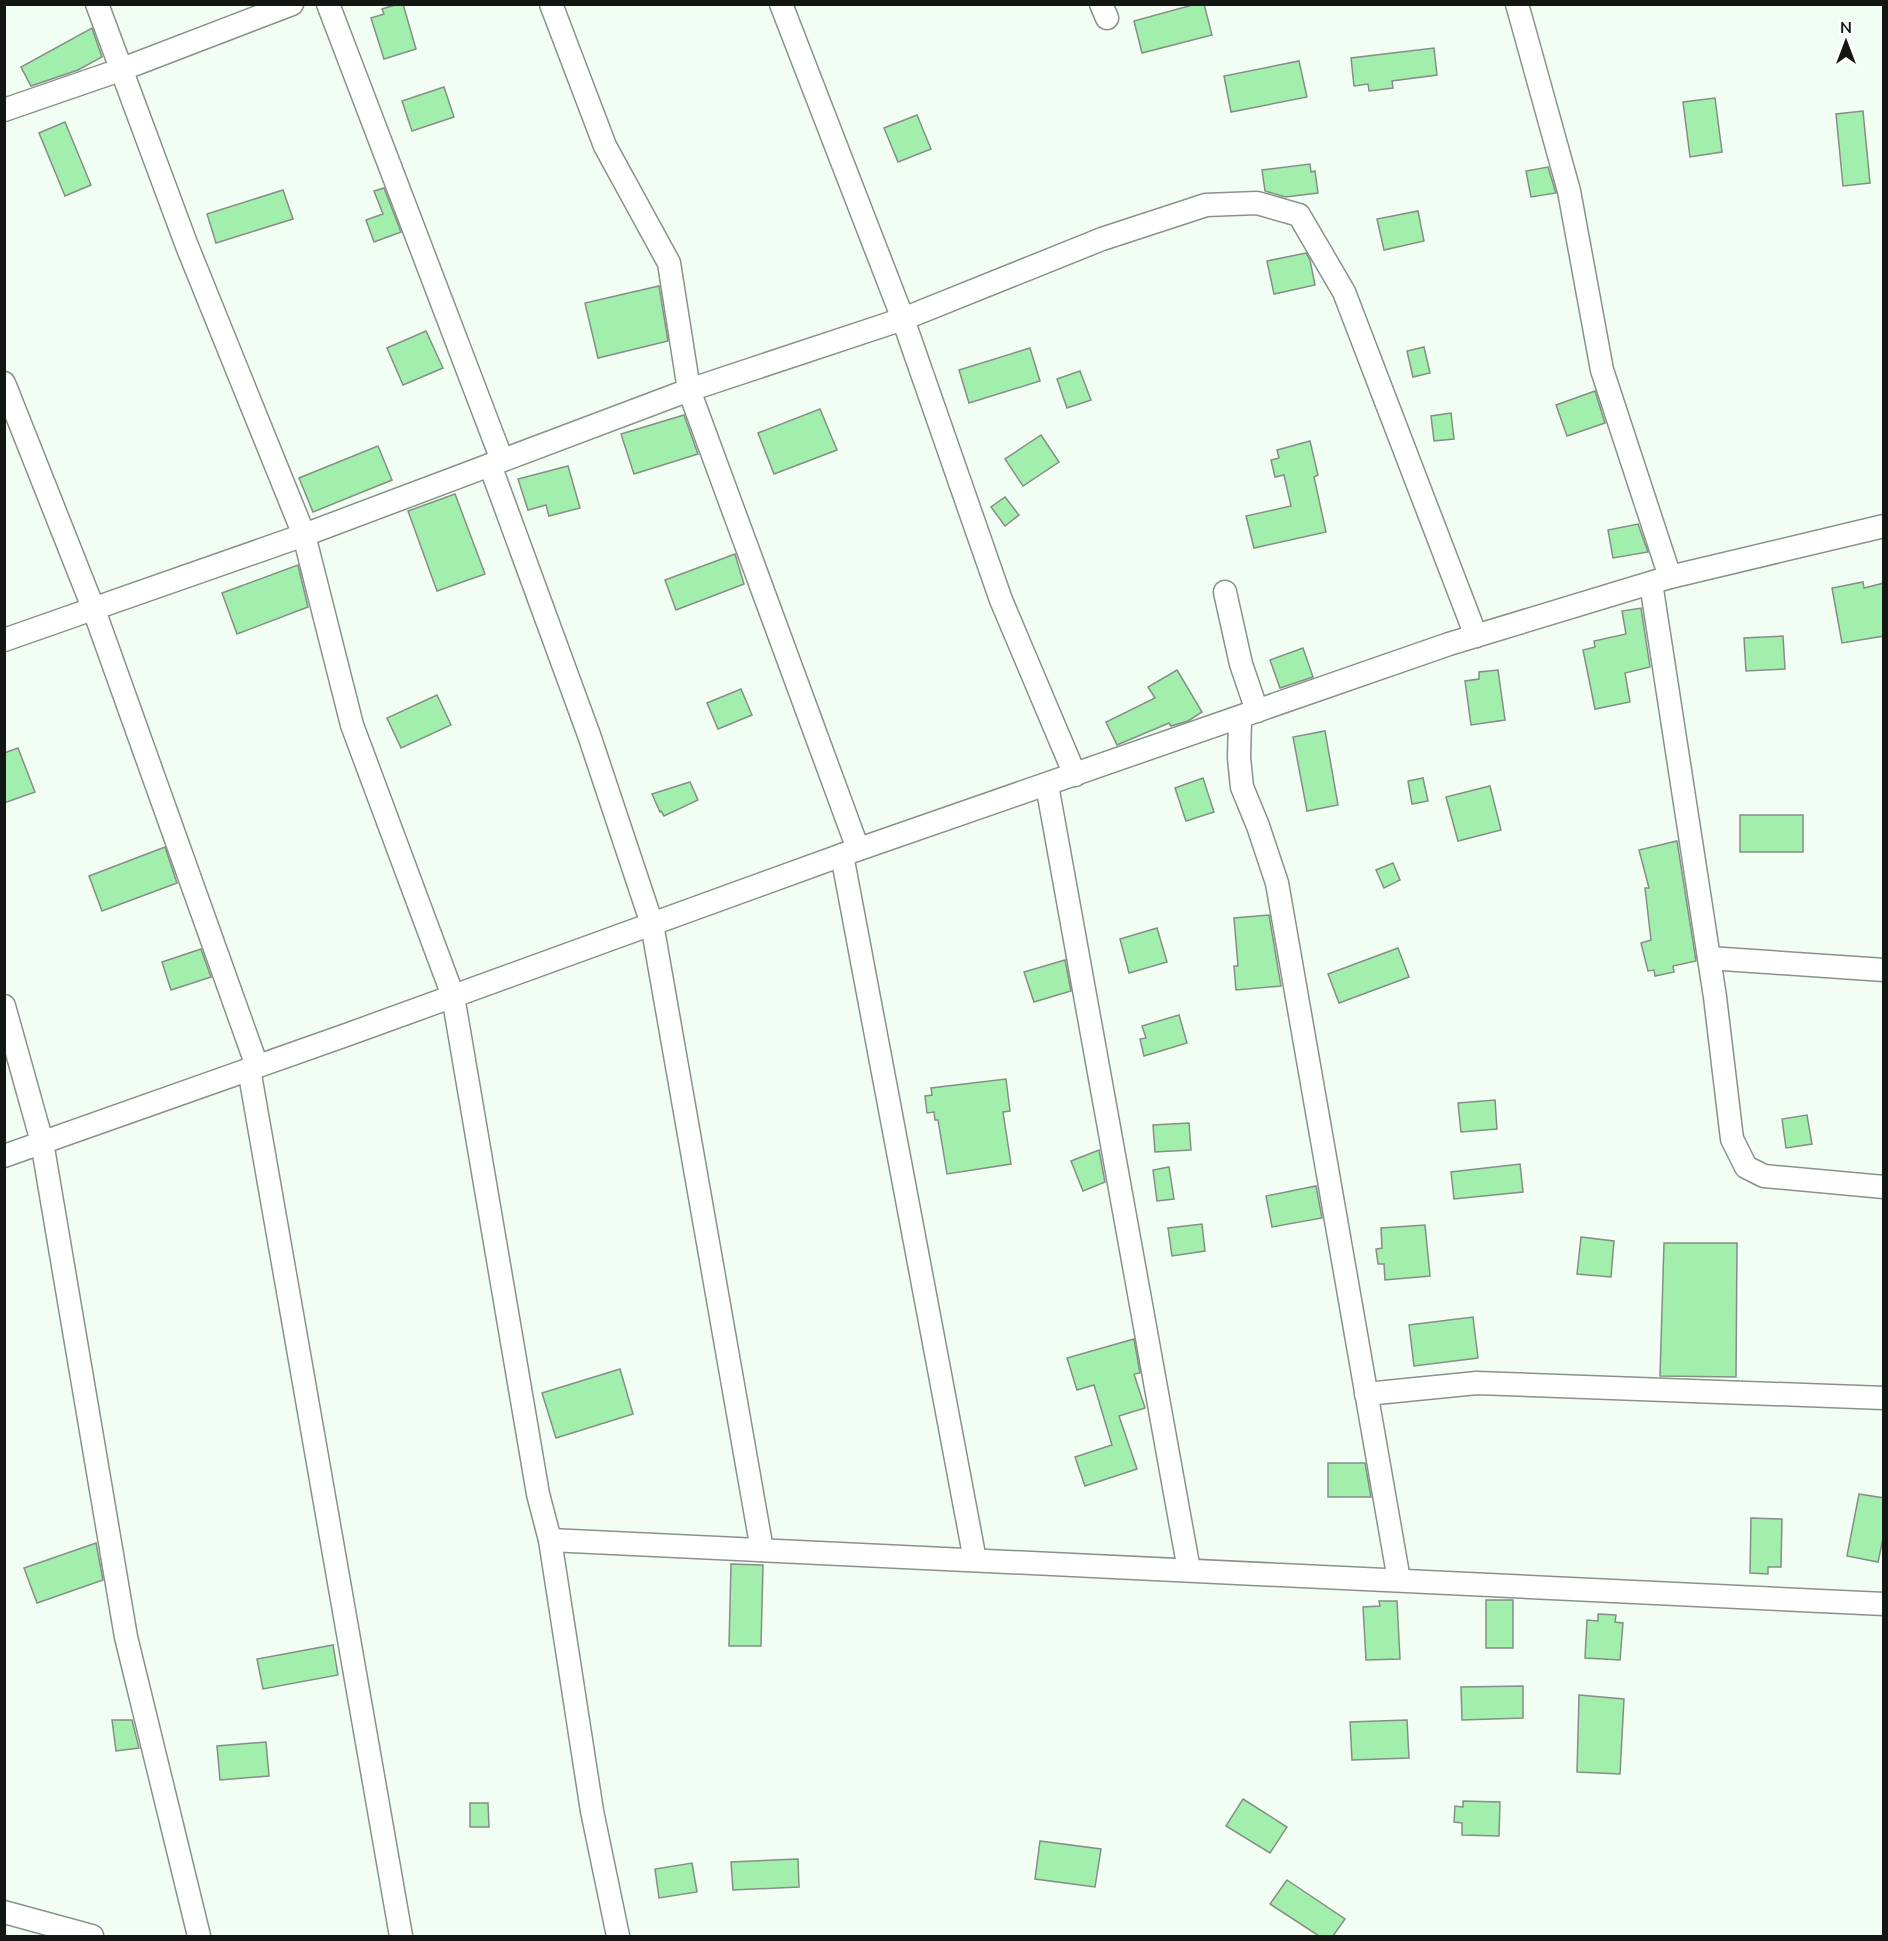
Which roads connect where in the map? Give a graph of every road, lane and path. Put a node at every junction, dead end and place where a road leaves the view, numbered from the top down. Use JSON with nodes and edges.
{"nodes":[{"id":1,"x":97,"y":4,"type":"edge"},
{"id":2,"x":292,"y":4,"type":"edge"},
{"id":3,"x":328,"y":4,"type":"edge"},
{"id":4,"x":551,"y":4,"type":"edge"},
{"id":5,"x":781,"y":4,"type":"edge"},
{"id":6,"x":1517,"y":4,"type":"edge"},
{"id":7,"x":120,"y":70,"type":"junction"},
{"id":8,"x":4,"y":110,"type":"edge"},
{"id":9,"x":903,"y":319,"type":"junction"},
{"id":10,"x":4,"y":383,"type":"edge"},
{"id":11,"x":689,"y":390,"type":"junction"},
{"id":12,"x":496,"y":463,"type":"junction"},
{"id":13,"x":1884,"y":526,"type":"edge"},
{"id":14,"x":304,"y":535,"type":"junction"},
{"id":15,"x":1661,"y":580,"type":"junction"},
{"id":16,"x":1225,"y":592,"type":"dead end"},
{"id":17,"x":94,"y":610,"type":"junction"},
{"id":18,"x":1476,"y":636,"type":"junction"},
{"id":19,"x":4,"y":640,"type":"edge"},
{"id":20,"x":1248,"y":714,"type":"junction"},
{"id":21,"x":1075,"y":775,"type":"junction"},
{"id":22,"x":1047,"y":785,"type":"junction"},
{"id":23,"x":850,"y":852,"type":"junction"},
{"id":24,"x":652,"y":924,"type":"junction"},
{"id":25,"x":1709,"y":958,"type":"junction"},
{"id":26,"x":1884,"y":970,"type":"edge"},
{"id":27,"x":453,"y":996,"type":"junction"},
{"id":28,"x":4,"y":1006,"type":"edge"},
{"id":29,"x":253,"y":1068,"type":"junction"},
{"id":30,"x":42,"y":1142,"type":"junction"},
{"id":31,"x":4,"y":1156,"type":"edge"},
{"id":32,"x":1884,"y":1187,"type":"edge"},
{"id":33,"x":1366,"y":1394,"type":"junction"},
{"id":34,"x":1884,"y":1398,"type":"edge"},
{"id":35,"x":550,"y":1540,"type":"junction"},
{"id":36,"x":762,"y":1550,"type":"junction"},
{"id":37,"x":975,"y":1560,"type":"junction"},
{"id":38,"x":1189,"y":1570,"type":"junction"},
{"id":39,"x":1399,"y":1580,"type":"junction"},
{"id":40,"x":1884,"y":1604,"type":"edge"},
{"id":41,"x":4,"y":1912,"type":"edge"},
{"id":42,"x":92,"y":1936,"type":"edge"},
{"id":43,"x":200,"y":1936,"type":"edge"},
{"id":44,"x":401,"y":1936,"type":"edge"},
{"id":45,"x":618,"y":1936,"type":"edge"}],
"edges":[{"from":1,"to":7,"type":"street"},
{"from":2,"to":7,"type":"street"},
{"from":3,"to":12,"type":"street"},
{"from":4,"to":11,"type":"street"},
{"from":5,"to":9,"type":"street"},
{"from":6,"to":15,"type":"street"},
{"from":7,"to":8,"type":"street"},
{"from":7,"to":14,"type":"street"},
{"from":9,"to":11,"type":"street"},
{"from":9,"to":18,"type":"street"},
{"from":9,"to":21,"type":"street"},
{"from":10,"to":17,"type":"street"},
{"from":11,"to":12,"type":"street"},
{"from":11,"to":23,"type":"street"},
{"from":12,"to":14,"type":"street"},
{"from":12,"to":24,"type":"street"},
{"from":13,"to":15,"type":"street"},
{"from":14,"to":17,"type":"street"},
{"from":14,"to":27,"type":"street"},
{"from":15,"to":18,"type":"street"},
{"from":15,"to":25,"type":"street"},
{"from":16,"to":20,"type":"street"},
{"from":17,"to":19,"type":"street"},
{"from":17,"to":29,"type":"street"},
{"from":18,"to":20,"type":"street"},
{"from":20,"to":21,"type":"street"},
{"from":20,"to":33,"type":"street"},
{"from":21,"to":22,"type":"street"},
{"from":22,"to":23,"type":"street"},
{"from":22,"to":38,"type":"street"},
{"from":23,"to":24,"type":"street"},
{"from":23,"to":37,"type":"street"},
{"from":24,"to":27,"type":"street"},
{"from":24,"to":36,"type":"street"},
{"from":25,"to":26,"type":"street"},
{"from":25,"to":32,"type":"street"},
{"from":27,"to":29,"type":"street"},
{"from":27,"to":35,"type":"street"},
{"from":28,"to":30,"type":"street"},
{"from":29,"to":30,"type":"street"},
{"from":29,"to":44,"type":"street"},
{"from":30,"to":31,"type":"street"},
{"from":30,"to":43,"type":"street"},
{"from":33,"to":34,"type":"street"},
{"from":33,"to":39,"type":"street"},
{"from":35,"to":36,"type":"street"},
{"from":35,"to":45,"type":"street"},
{"from":36,"to":37,"type":"street"},
{"from":37,"to":38,"type":"street"},
{"from":38,"to":39,"type":"street"},
{"from":39,"to":40,"type":"street"},
{"from":41,"to":42,"type":"street"}]}
